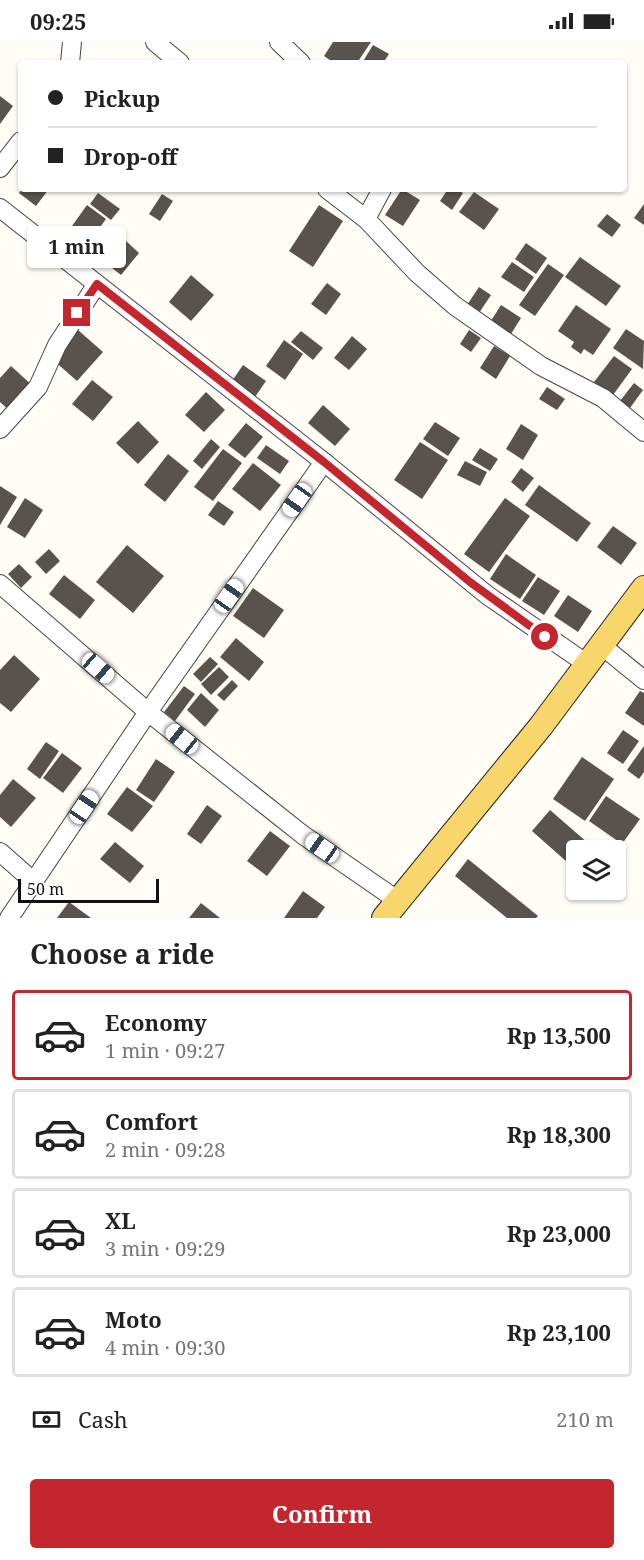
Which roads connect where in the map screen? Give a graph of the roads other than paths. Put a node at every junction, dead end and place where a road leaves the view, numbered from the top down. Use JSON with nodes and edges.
{"nodes":[{"id":1,"x":72,"y":42,"type":"edge"},
{"id":2,"x":155,"y":42,"type":"edge"},
{"id":3,"x":279,"y":42,"type":"edge"},
{"id":4,"x":70,"y":60,"type":"edge"},
{"id":5,"x":176,"y":60,"type":"edge"},
{"id":6,"x":298,"y":60,"type":"edge"},
{"id":7,"x":18,"y":145,"type":"edge"},
{"id":8,"x":0,"y":168,"type":"edge"},
{"id":9,"x":331,"y":192,"type":"edge"},
{"id":10,"x":380,"y":192,"type":"edge"},
{"id":11,"x":0,"y":208,"type":"edge"},
{"id":12,"x":366,"y":219,"type":"junction"},
{"id":13,"x":97,"y":284,"type":"junction"},
{"id":14,"x":0,"y":429,"type":"edge"},
{"id":15,"x":644,"y":432,"type":"edge"},
{"id":16,"x":324,"y":462,"type":"junction"},
{"id":17,"x":0,"y":584,"type":"edge"},
{"id":18,"x":644,"y":588,"type":"edge"},
{"id":19,"x":594,"y":654,"type":"junction"},
{"id":20,"x":644,"y":680,"type":"edge"},
{"id":21,"x":148,"y":712,"type":"junction"},
{"id":22,"x":0,"y":852,"type":"edge"},
{"id":23,"x":34,"y":882,"type":"junction"},
{"id":24,"x":390,"y":909,"type":"edge"},
{"id":25,"x":9,"y":918,"type":"edge"}],
"edges":[{"from":1,"to":4,"type":"street"},
{"from":2,"to":5,"type":"street"},
{"from":3,"to":6,"type":"street"},
{"from":7,"to":8,"type":"street"},
{"from":9,"to":12,"type":"street"},
{"from":10,"to":12,"type":"street"},
{"from":11,"to":13,"type":"street"},
{"from":12,"to":15,"type":"street"},
{"from":13,"to":14,"type":"street"},
{"from":13,"to":16,"type":"street"},
{"from":16,"to":19,"type":"street"},
{"from":16,"to":21,"type":"street"},
{"from":17,"to":21,"type":"street"},
{"from":18,"to":19,"type":"main road"},
{"from":19,"to":20,"type":"street"},
{"from":19,"to":24,"type":"main road"},
{"from":21,"to":23,"type":"street"},
{"from":21,"to":24,"type":"street"},
{"from":22,"to":23,"type":"street"},
{"from":23,"to":25,"type":"street"}]}
